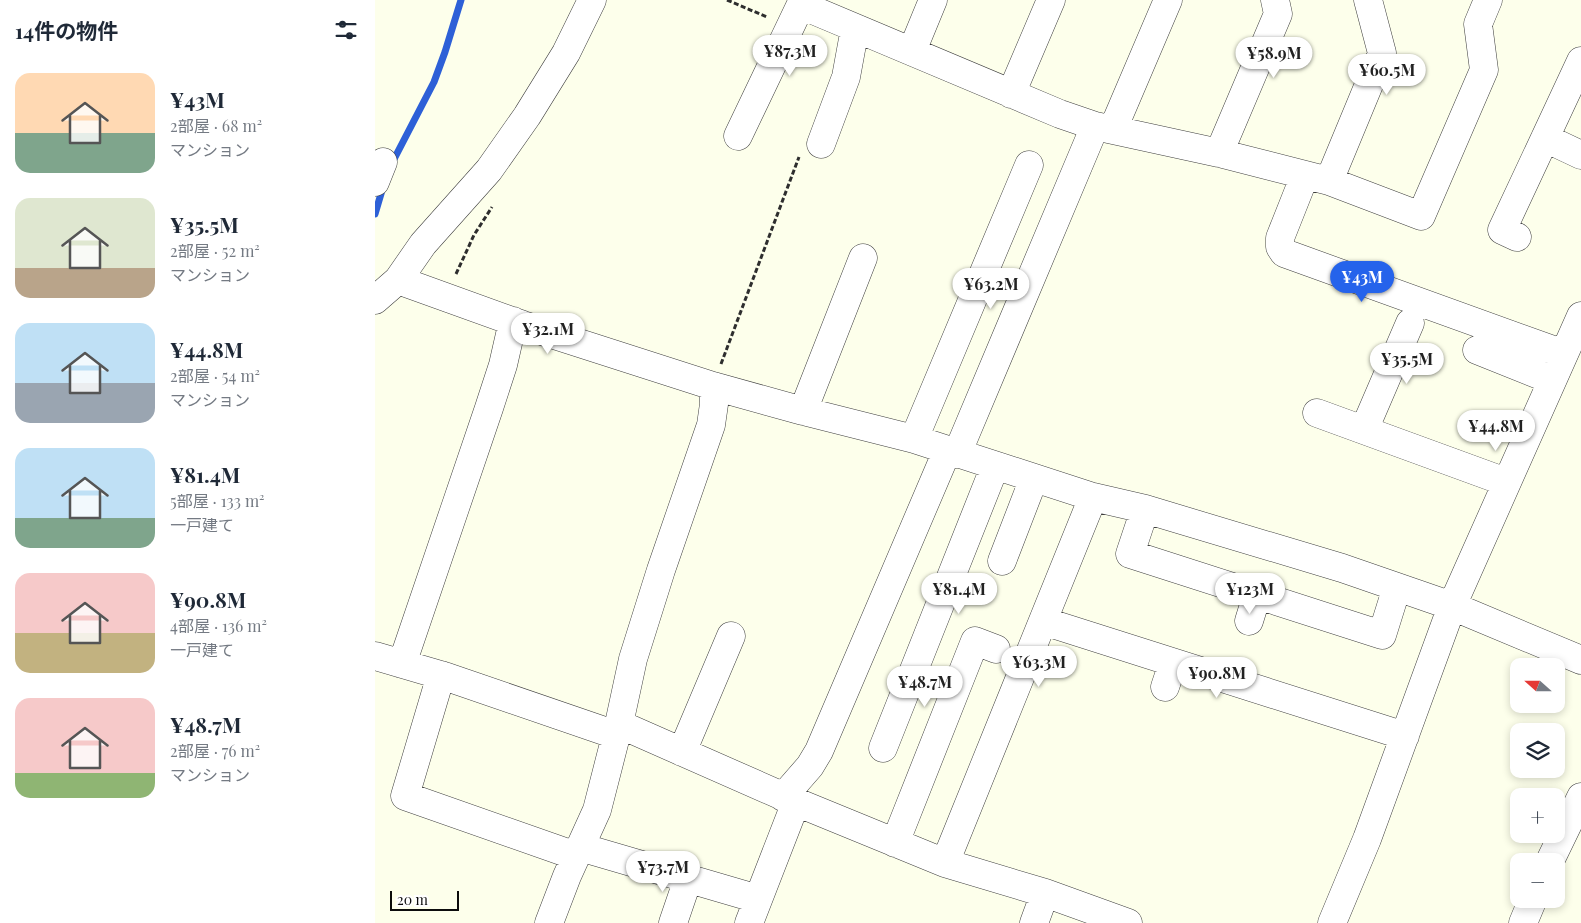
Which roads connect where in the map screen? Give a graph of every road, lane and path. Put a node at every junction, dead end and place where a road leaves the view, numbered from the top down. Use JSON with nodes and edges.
{"nodes":[{"id":1,"x":591,"y":0,"type":"edge"},
{"id":2,"x":727,"y":0,"type":"edge"},
{"id":3,"x":933,"y":0,"type":"edge"},
{"id":4,"x":1051,"y":0,"type":"edge"},
{"id":5,"x":1168,"y":0,"type":"edge"},
{"id":6,"x":1275,"y":0,"type":"edge"},
{"id":7,"x":1368,"y":0,"type":"edge"},
{"id":8,"x":1488,"y":0,"type":"edge"},
{"id":9,"x":799,"y":10,"type":"edge"},
{"id":10,"x":855,"y":28,"type":"junction"},
{"id":11,"x":912,"y":52,"type":"junction"},
{"id":12,"x":1581,"y":63,"type":"edge"},
{"id":13,"x":1011,"y":94,"type":"junction"},
{"id":14,"x":1104,"y":127,"type":"junction"},
{"id":15,"x":738,"y":136,"type":"dead end"},
{"id":16,"x":1545,"y":138,"type":"junction"},
{"id":17,"x":811,"y":149,"type":"joint"},
{"id":18,"x":1219,"y":154,"type":"junction"},
{"id":19,"x":1581,"y":155,"type":"edge"},
{"id":20,"x":1029,"y":164,"type":"dead end"},
{"id":21,"x":1317,"y":178,"type":"junction"},
{"id":22,"x":493,"y":206,"type":"dead end"},
{"id":23,"x":1517,"y":237,"type":"dead end"},
{"id":24,"x":863,"y":258,"type":"dead end"},
{"id":25,"x":398,"y":280,"type":"junction"},
{"id":26,"x":445,"y":298,"type":"junction"},
{"id":27,"x":375,"y":300,"type":"edge"},
{"id":28,"x":1581,"y":316,"type":"edge"},
{"id":29,"x":513,"y":321,"type":"junction"},
{"id":30,"x":1410,"y":323,"type":"dead end"},
{"id":31,"x":1477,"y":350,"type":"dead end"},
{"id":32,"x":1564,"y":354,"type":"junction"},
{"id":33,"x":1552,"y":380,"type":"junction"},
{"id":34,"x":713,"y":386,"type":"junction"},
{"id":35,"x":803,"y":411,"type":"junction"},
{"id":36,"x":1317,"y":413,"type":"dead end"},
{"id":37,"x":1365,"y":430,"type":"junction"},
{"id":38,"x":914,"y":439,"type":"junction"},
{"id":39,"x":952,"y":452,"type":"junction"},
{"id":40,"x":995,"y":466,"type":"junction"},
{"id":41,"x":1033,"y":478,"type":"junction"},
{"id":42,"x":1506,"y":482,"type":"junction"},
{"id":43,"x":1093,"y":497,"type":"junction"},
{"id":44,"x":1145,"y":509,"type":"junction"},
{"id":45,"x":1002,"y":561,"type":"dead end"},
{"id":46,"x":1397,"y":587,"type":"junction"},
{"id":47,"x":1257,"y":595,"type":"junction"},
{"id":48,"x":1451,"y":606,"type":"junction"},
{"id":49,"x":1043,"y":621,"type":"junction"},
{"id":50,"x":1249,"y":621,"type":"dead end"},
{"id":51,"x":731,"y":636,"type":"dead end"},
{"id":52,"x":996,"y":649,"type":"dead end"},
{"id":53,"x":375,"y":656,"type":"edge"},
{"id":54,"x":1581,"y":660,"type":"edge"},
{"id":55,"x":402,"y":664,"type":"junction"},
{"id":56,"x":441,"y":675,"type":"junction"},
{"id":57,"x":618,"y":729,"type":"junction"},
{"id":58,"x":1405,"y":736,"type":"junction"},
{"id":59,"x":883,"y":748,"type":"dead end"},
{"id":60,"x":682,"y":752,"type":"junction"},
{"id":61,"x":1581,"y":797,"type":"edge"},
{"id":62,"x":789,"y":799,"type":"junction"},
{"id":63,"x":1573,"y":833,"type":"edge"},
{"id":64,"x":895,"y":843,"type":"junction"},
{"id":65,"x":578,"y":852,"type":"junction"},
{"id":66,"x":1557,"y":853,"type":"edge"},
{"id":67,"x":945,"y":863,"type":"junction"},
{"id":68,"x":689,"y":878,"type":"junction"},
{"id":69,"x":1045,"y":894,"type":"junction"},
{"id":70,"x":753,"y":911,"type":"edge"},
{"id":71,"x":1097,"y":918,"type":"edge"},
{"id":72,"x":549,"y":923,"type":"edge"},
{"id":73,"x":673,"y":923,"type":"edge"},
{"id":74,"x":1034,"y":923,"type":"edge"},
{"id":75,"x":1128,"y":923,"type":"edge"},
{"id":76,"x":1332,"y":923,"type":"edge"}],
"edges":[{"from":1,"to":25,"type":"street"},
{"from":2,"to":9,"type":"path"},
{"from":3,"to":11,"type":"street"},
{"from":4,"to":13,"type":"street"},
{"from":5,"to":14,"type":"street"},
{"from":6,"to":18,"type":"street"},
{"from":7,"to":21,"type":"street"},
{"from":8,"to":21,"type":"street"},
{"from":9,"to":10,"type":"street"},
{"from":9,"to":15,"type":"street"},
{"from":10,"to":11,"type":"street"},
{"from":10,"to":17,"type":"street"},
{"from":11,"to":13,"type":"street"},
{"from":12,"to":16,"type":"street"},
{"from":13,"to":14,"type":"street"},
{"from":14,"to":18,"type":"street"},
{"from":14,"to":39,"type":"street"},
{"from":16,"to":19,"type":"street"},
{"from":16,"to":23,"type":"street"},
{"from":17,"to":34,"type":"path"},
{"from":18,"to":21,"type":"street"},
{"from":20,"to":38,"type":"street"},
{"from":21,"to":32,"type":"street"},
{"from":22,"to":26,"type":"path"},
{"from":24,"to":35,"type":"street"},
{"from":25,"to":26,"type":"street"},
{"from":25,"to":27,"type":"street"},
{"from":26,"to":29,"type":"street"},
{"from":28,"to":32,"type":"street"},
{"from":29,"to":34,"type":"street"},
{"from":29,"to":55,"type":"street"},
{"from":30,"to":37,"type":"street"},
{"from":31,"to":33,"type":"street"},
{"from":32,"to":33,"type":"street"},
{"from":33,"to":42,"type":"street"},
{"from":34,"to":35,"type":"street"},
{"from":34,"to":57,"type":"street"},
{"from":35,"to":38,"type":"street"},
{"from":36,"to":37,"type":"street"},
{"from":37,"to":42,"type":"street"},
{"from":38,"to":39,"type":"street"},
{"from":39,"to":40,"type":"street"},
{"from":39,"to":62,"type":"street"},
{"from":40,"to":41,"type":"street"},
{"from":40,"to":59,"type":"street"},
{"from":41,"to":43,"type":"street"},
{"from":41,"to":45,"type":"street"},
{"from":42,"to":48,"type":"street"},
{"from":43,"to":44,"type":"street"},
{"from":43,"to":49,"type":"street"},
{"from":44,"to":46,"type":"street"},
{"from":44,"to":47,"type":"street"},
{"from":46,"to":47,"type":"street"},
{"from":46,"to":48,"type":"street"},
{"from":47,"to":50,"type":"street"},
{"from":48,"to":54,"type":"street"},
{"from":48,"to":58,"type":"street"},
{"from":49,"to":58,"type":"street"},
{"from":49,"to":67,"type":"street"},
{"from":51,"to":60,"type":"street"},
{"from":52,"to":64,"type":"street"},
{"from":53,"to":55,"type":"street"},
{"from":55,"to":56,"type":"street"},
{"from":56,"to":57,"type":"street"},
{"from":56,"to":65,"type":"street"},
{"from":57,"to":60,"type":"street"},
{"from":57,"to":65,"type":"street"},
{"from":58,"to":76,"type":"street"},
{"from":60,"to":62,"type":"street"},
{"from":61,"to":63,"type":"street"},
{"from":62,"to":64,"type":"street"},
{"from":62,"to":70,"type":"street"},
{"from":63,"to":66,"type":"street"},
{"from":64,"to":67,"type":"street"},
{"from":65,"to":68,"type":"street"},
{"from":65,"to":72,"type":"street"},
{"from":67,"to":69,"type":"street"},
{"from":68,"to":70,"type":"street"},
{"from":68,"to":73,"type":"street"},
{"from":69,"to":71,"type":"street"},
{"from":69,"to":74,"type":"street"},
{"from":71,"to":75,"type":"street"}]}
